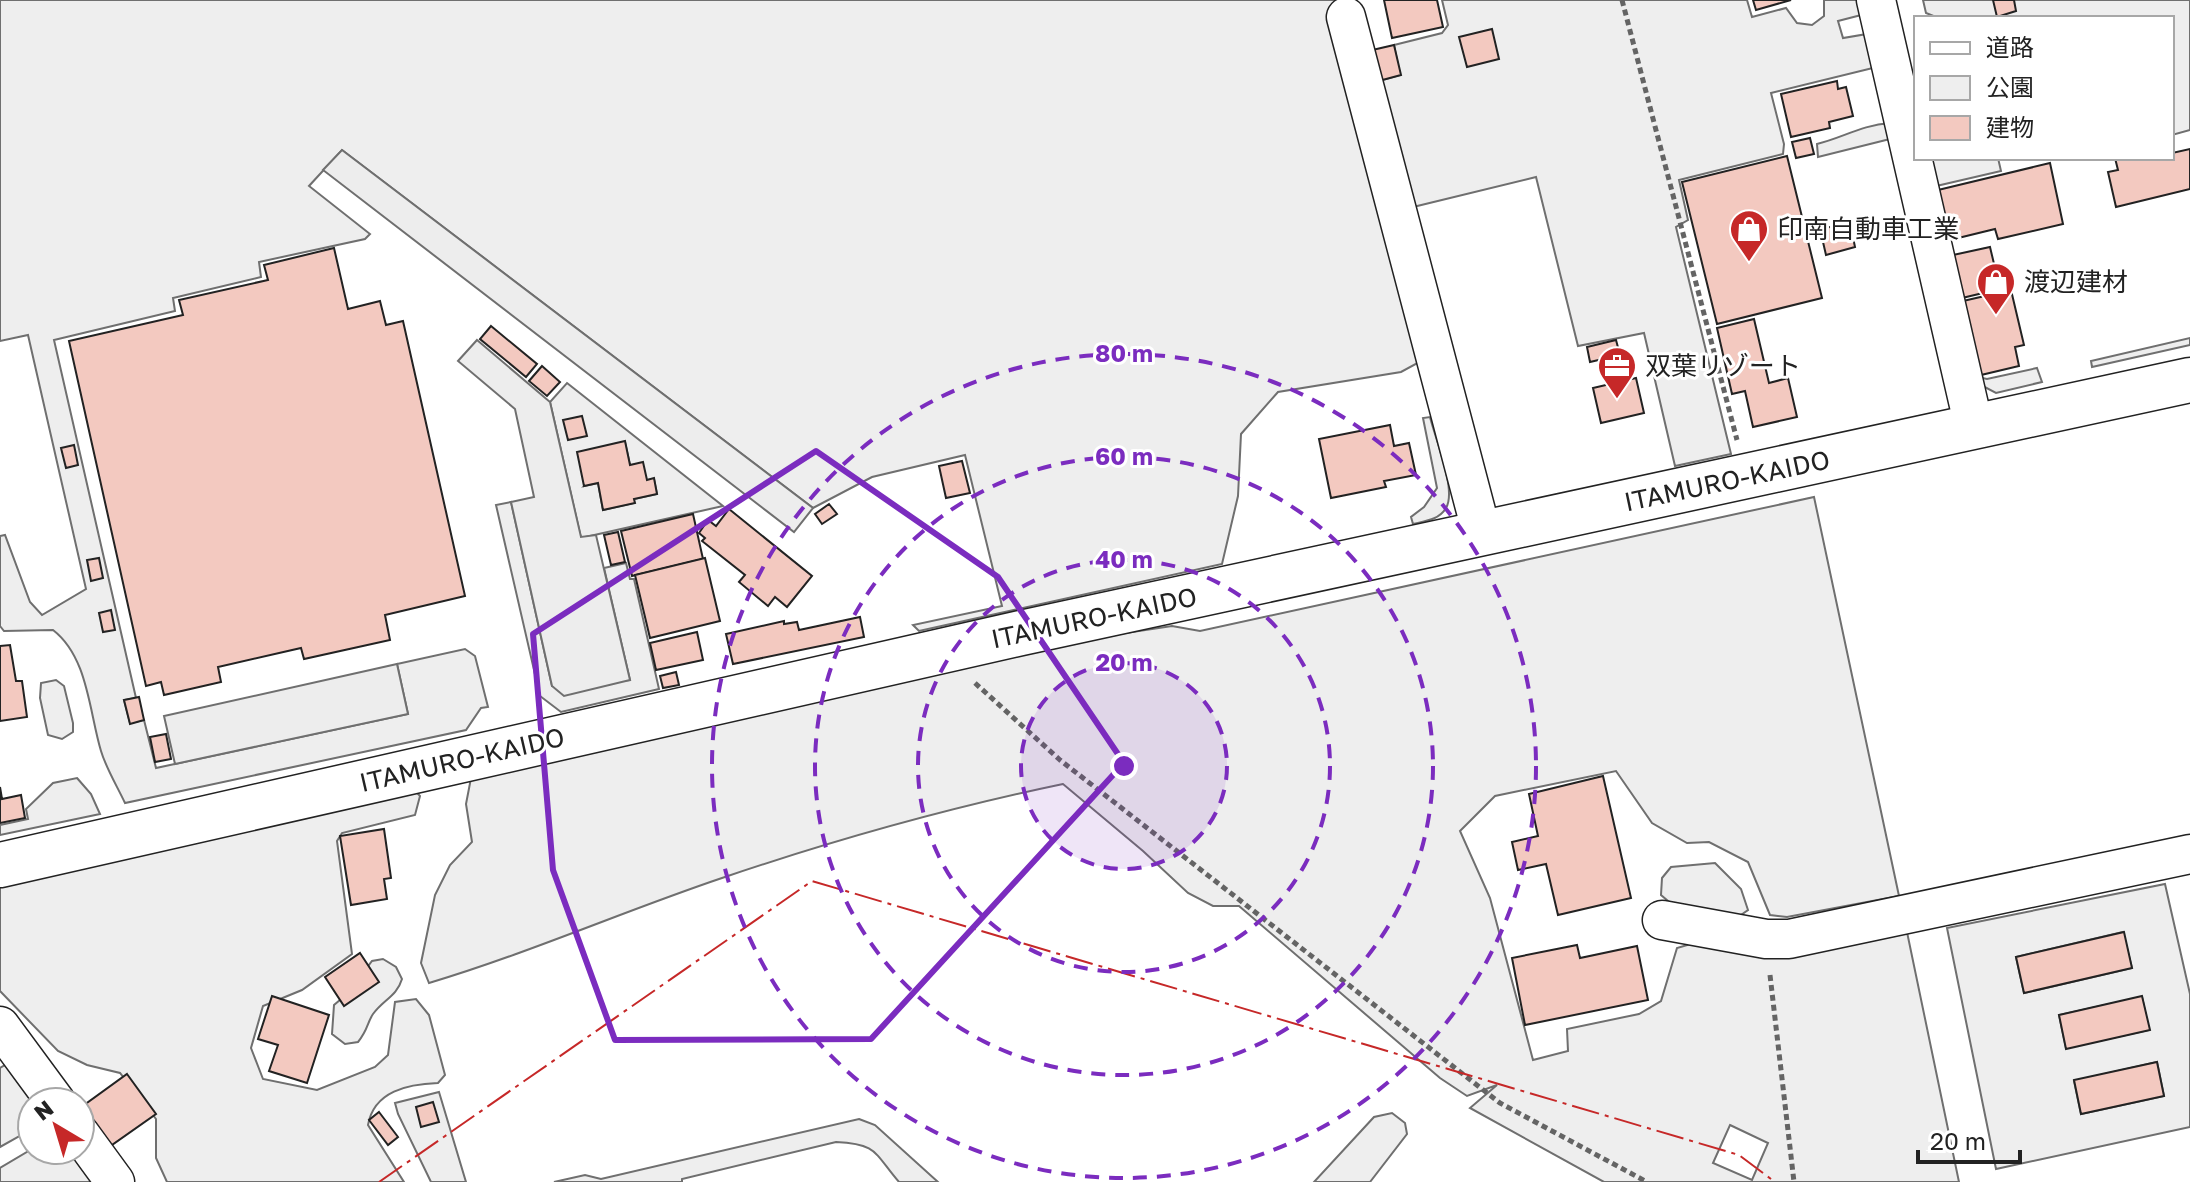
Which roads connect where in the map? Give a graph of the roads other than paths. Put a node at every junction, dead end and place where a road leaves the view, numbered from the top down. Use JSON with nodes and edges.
{"nodes":[{"id":1,"x":1876,"y":0,"type":"edge"},
{"id":2,"x":1346,"y":17,"type":"dead end"},
{"id":3,"x":2190,"y":380,"type":"edge"},
{"id":4,"x":1974,"y":427,"type":"junction"},
{"id":5,"x":1482,"y":534,"type":"junction"},
{"id":6,"x":2190,"y":854,"type":"edge"},
{"id":7,"x":0,"y":865,"type":"edge"},
{"id":8,"x":1662,"y":920,"type":"dead end"},
{"id":9,"x":0,"y":1026,"type":"edge"},
{"id":10,"x":44,"y":1086,"type":"edge"},
{"id":11,"x":96,"y":1156,"type":"edge"},
{"id":12,"x":115,"y":1182,"type":"edge"}],
"edges":[{"from":1,"to":4,"type":"street"},
{"from":2,"to":5,"type":"street"},
{"from":3,"to":4,"type":"main road","name":"ITAMURO-KAIDO"},
{"from":4,"to":5,"type":"main road","name":"ITAMURO-KAIDO"},
{"from":5,"to":7,"type":"main road","name":"ITAMURO-KAIDO"},
{"from":6,"to":8,"type":"street"},
{"from":9,"to":10,"type":"street"},
{"from":11,"to":12,"type":"street"}]}
